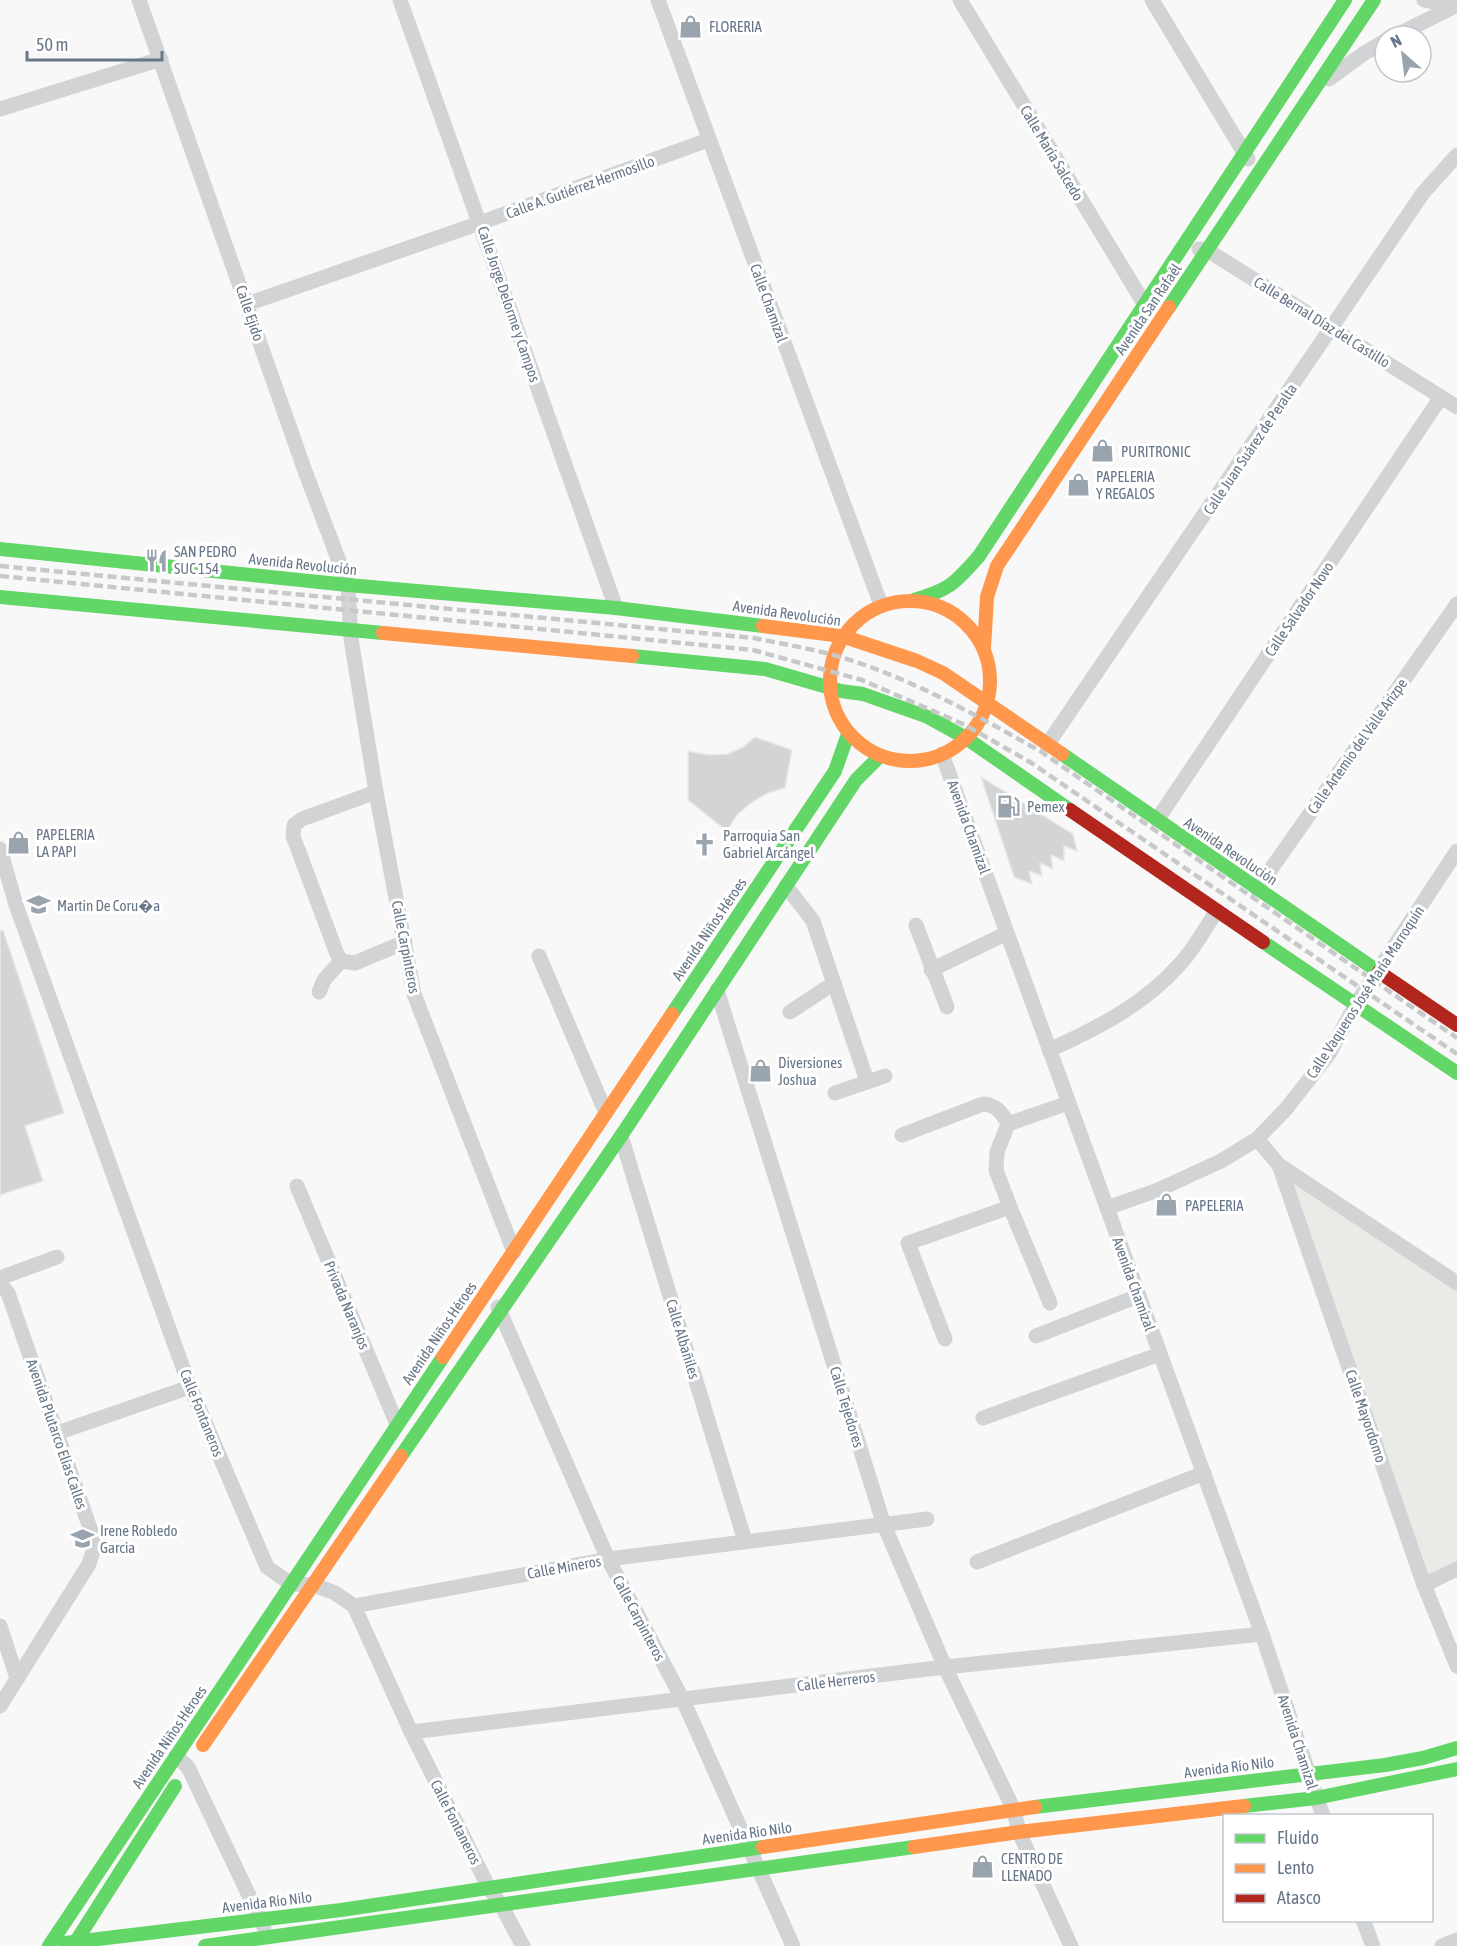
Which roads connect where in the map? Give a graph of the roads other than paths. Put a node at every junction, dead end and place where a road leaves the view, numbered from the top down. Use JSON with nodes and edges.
{"nodes":[{"id":1,"x":139,"y":0,"type":"edge"},
{"id":2,"x":400,"y":0,"type":"edge"},
{"id":3,"x":658,"y":0,"type":"edge"},
{"id":4,"x":961,"y":0,"type":"edge"},
{"id":5,"x":1152,"y":0,"type":"edge"},
{"id":6,"x":1345,"y":0,"type":"edge"},
{"id":7,"x":1374,"y":0,"type":"edge"},
{"id":8,"x":1424,"y":0,"type":"edge"},
{"id":9,"x":1455,"y":6,"type":"edge"},
{"id":10,"x":1419,"y":24,"type":"edge"},
{"id":11,"x":1373,"y":49,"type":"edge"},
{"id":12,"x":161,"y":59,"type":"junction"},
{"id":13,"x":1307,"y":99,"type":"junction"},
{"id":14,"x":0,"y":109,"type":"edge"},
{"id":15,"x":708,"y":140,"type":"junction"},
{"id":16,"x":1245,"y":155,"type":"junction"},
{"id":17,"x":1457,"y":155,"type":"edge"},
{"id":18,"x":1257,"y":175,"type":"junction"},
{"id":19,"x":480,"y":223,"type":"junction"},
{"id":20,"x":1185,"y":246,"type":"junction"},
{"id":21,"x":1207,"y":250,"type":"junction"},
{"id":22,"x":247,"y":304,"type":"junction"},
{"id":23,"x":1144,"y":305,"type":"junction"},
{"id":24,"x":1333,"y":328,"type":"junction"},
{"id":25,"x":1441,"y":397,"type":"junction"},
{"id":26,"x":1457,"y":407,"type":"edge"},
{"id":27,"x":0,"y":549,"type":"edge"},
{"id":28,"x":348,"y":585,"type":"junction"},
{"id":29,"x":0,"y":597,"type":"edge"},
{"id":30,"x":915,"y":600,"type":"junction"},
{"id":31,"x":1457,"y":604,"type":"edge"},
{"id":32,"x":881,"y":605,"type":"junction"},
{"id":33,"x":616,"y":608,"type":"junction"},
{"id":34,"x":349,"y":629,"type":"junction"},
{"id":35,"x":842,"y":636,"type":"junction"},
{"id":36,"x":984,"y":648,"type":"junction"},
{"id":37,"x":829,"y":686,"type":"junction"},
{"id":38,"x":987,"y":704,"type":"junction"},
{"id":39,"x":848,"y":734,"type":"junction"},
{"id":40,"x":966,"y":738,"type":"junction"},
{"id":41,"x":1047,"y":745,"type":"junction"},
{"id":42,"x":942,"y":754,"type":"junction"},
{"id":43,"x":880,"y":756,"type":"junction"},
{"id":44,"x":376,"y":792,"type":"junction"},
{"id":45,"x":1157,"y":820,"type":"junction"},
{"id":46,"x":0,"y":849,"type":"edge"},
{"id":47,"x":1457,"y":850,"type":"edge"},
{"id":48,"x":786,"y":886,"type":"junction"},
{"id":49,"x":1257,"y":889,"type":"junction"},
{"id":50,"x":1217,"y":911,"type":"junction"},
{"id":51,"x":916,"y":925,"type":"dead end"},
{"id":52,"x":1007,"y":933,"type":"junction"},
{"id":53,"x":405,"y":942,"type":"junction"},
{"id":54,"x":539,"y":956,"type":"dead end"},
{"id":55,"x":341,"y":961,"type":"junction"},
{"id":56,"x":931,"y":970,"type":"junction"},
{"id":57,"x":1377,"y":971,"type":"junction"},
{"id":58,"x":834,"y":983,"type":"junction"},
{"id":59,"x":717,"y":990,"type":"junction"},
{"id":60,"x":319,"y":992,"type":"dead end"},
{"id":61,"x":1356,"y":1004,"type":"junction"},
{"id":62,"x":947,"y":1007,"type":"dead end"},
{"id":63,"x":790,"y":1012,"type":"dead end"},
{"id":64,"x":1457,"y":1025,"type":"edge"},
{"id":65,"x":1049,"y":1050,"type":"junction"},
{"id":66,"x":1457,"y":1072,"type":"edge"},
{"id":67,"x":885,"y":1076,"type":"dead end"},
{"id":68,"x":867,"y":1081,"type":"junction"},
{"id":69,"x":835,"y":1094,"type":"dead end"},
{"id":70,"x":1068,"y":1103,"type":"junction"},
{"id":71,"x":606,"y":1113,"type":"junction"},
{"id":72,"x":1008,"y":1124,"type":"junction"},
{"id":73,"x":902,"y":1135,"type":"dead end"},
{"id":74,"x":621,"y":1136,"type":"junction"},
{"id":75,"x":1257,"y":1139,"type":"junction"},
{"id":76,"x":1279,"y":1165,"type":"junction"},
{"id":77,"x":297,"y":1186,"type":"dead end"},
{"id":78,"x":1010,"y":1207,"type":"junction"},
{"id":79,"x":1107,"y":1208,"type":"junction"},
{"id":80,"x":514,"y":1252,"type":"junction"},
{"id":81,"x":57,"y":1257,"type":"dead end"},
{"id":82,"x":0,"y":1278,"type":"edge"},
{"id":83,"x":1457,"y":1283,"type":"edge"},
{"id":84,"x":0,"y":1284,"type":"edge"},
{"id":85,"x":489,"y":1288,"type":"junction"},
{"id":86,"x":1138,"y":1296,"type":"junction"},
{"id":87,"x":1050,"y":1303,"type":"dead end"},
{"id":88,"x":500,"y":1312,"type":"junction"},
{"id":89,"x":1036,"y":1336,"type":"dead end"},
{"id":90,"x":945,"y":1339,"type":"dead end"},
{"id":91,"x":1160,"y":1354,"type":"junction"},
{"id":92,"x":190,"y":1387,"type":"junction"},
{"id":93,"x":984,"y":1418,"type":"dead end"},
{"id":94,"x":397,"y":1424,"type":"junction"},
{"id":95,"x":57,"y":1433,"type":"junction"},
{"id":96,"x":1204,"y":1473,"type":"junction"},
{"id":97,"x":927,"y":1519,"type":"dead end"},
{"id":98,"x":884,"y":1525,"type":"junction"},
{"id":99,"x":745,"y":1541,"type":"junction"},
{"id":100,"x":608,"y":1559,"type":"junction"},
{"id":101,"x":977,"y":1562,"type":"dead end"},
{"id":102,"x":1457,"y":1569,"type":"edge"},
{"id":103,"x":291,"y":1584,"type":"junction"},
{"id":104,"x":314,"y":1585,"type":"junction"},
{"id":105,"x":1424,"y":1585,"type":"junction"},
{"id":106,"x":354,"y":1606,"type":"junction"},
{"id":107,"x":0,"y":1626,"type":"edge"},
{"id":108,"x":1262,"y":1634,"type":"junction"},
{"id":109,"x":1457,"y":1666,"type":"edge"},
{"id":110,"x":945,"y":1667,"type":"junction"},
{"id":111,"x":17,"y":1678,"type":"junction"},
{"id":112,"x":683,"y":1700,"type":"junction"},
{"id":113,"x":0,"y":1706,"type":"edge"},
{"id":114,"x":411,"y":1732,"type":"junction"},
{"id":115,"x":1457,"y":1748,"type":"edge"},
{"id":116,"x":176,"y":1755,"type":"junction"},
{"id":117,"x":188,"y":1767,"type":"junction"},
{"id":118,"x":1457,"y":1769,"type":"edge"},
{"id":119,"x":1309,"y":1774,"type":"junction"},
{"id":120,"x":1316,"y":1798,"type":"junction"},
{"id":121,"x":1014,"y":1810,"type":"junction"},
{"id":122,"x":1323,"y":1814,"type":"edge"},
{"id":123,"x":1019,"y":1832,"type":"junction"},
{"id":124,"x":750,"y":1849,"type":"junction"},
{"id":125,"x":759,"y":1869,"type":"junction"},
{"id":126,"x":489,"y":1888,"type":"junction"},
{"id":127,"x":501,"y":1905,"type":"junction"},
{"id":128,"x":260,"y":1919,"type":"junction"},
{"id":129,"x":1364,"y":1922,"type":"edge"},
{"id":130,"x":1457,"y":1940,"type":"edge"},
{"id":131,"x":271,"y":1942,"type":"edge"},
{"id":132,"x":74,"y":1944,"type":"edge"},
{"id":133,"x":47,"y":1946,"type":"edge"},
{"id":134,"x":205,"y":1946,"type":"edge"},
{"id":135,"x":523,"y":1946,"type":"edge"},
{"id":136,"x":793,"y":1946,"type":"edge"},
{"id":137,"x":1071,"y":1946,"type":"edge"},
{"id":138,"x":1373,"y":1946,"type":"edge"},
{"id":139,"x":1442,"y":1946,"type":"edge"}],
"edges":[{"from":1,"to":12,"type":"street","name":"Calle Ejido"},
{"from":2,"to":19,"type":"street","name":"Calle Jorge Delorme y Campos"},
{"from":3,"to":15,"type":"street","name":"Calle Chamizal"},
{"from":4,"to":23,"type":"street","name":"Calle María Salcedo"},
{"from":5,"to":16,"type":"street"},
{"from":6,"to":16,"type":"main road","name":"Avenida San Rafaél"},
{"from":7,"to":13,"type":"main road","name":"Avenida San Rafaél"},
{"from":8,"to":9,"type":"street"},
{"from":9,"to":10,"type":"street"},
{"from":11,"to":13,"type":"street"},
{"from":12,"to":14,"type":"street"},
{"from":12,"to":22,"type":"street","name":"Calle Ejido"},
{"from":13,"to":18,"type":"main road","name":"Avenida San Rafaél"},
{"from":15,"to":19,"type":"street","name":"Calle A. Gutiérrez Hermosillo"},
{"from":15,"to":32,"type":"street","name":"Calle Chamizal"},
{"from":16,"to":18,"type":"street"},
{"from":16,"to":20,"type":"main road","name":"Avenida San Rafaél"},
{"from":17,"to":24,"type":"street","name":"Calle Juan Suárez de Peralta"},
{"from":18,"to":21,"type":"main road","name":"Avenida San Rafaél"},
{"from":19,"to":22,"type":"street","name":"Calle A. Gutiérrez Hermosillo"},
{"from":19,"to":33,"type":"street","name":"Calle Jorge Delorme y Campos"},
{"from":20,"to":21,"type":"street","name":"Calle Bernal Díaz del Castillo"},
{"from":20,"to":23,"type":"main road","name":"Avenida San Rafaél"},
{"from":21,"to":24,"type":"street","name":"Calle Bernal Díaz del Castillo"},
{"from":21,"to":36,"type":"main road","name":"Avenida San Rafaél"},
{"from":22,"to":28,"type":"street","name":"Calle Ejido"},
{"from":23,"to":30,"type":"main road","name":"Avenida San Rafaél"},
{"from":24,"to":25,"type":"street","name":"Calle Bernal Díaz del Castillo"},
{"from":24,"to":41,"type":"street","name":"Calle Juan Suárez de Peralta"},
{"from":25,"to":26,"type":"street","name":"Calle Bernal Díaz del Castillo"},
{"from":25,"to":45,"type":"street","name":"Calle Salvador Novo"},
{"from":27,"to":28,"type":"main road","name":"Avenida Revolución"},
{"from":28,"to":33,"type":"main road","name":"Avenida Revolución"},
{"from":28,"to":34,"type":"street","name":"Calle Ejido"},
{"from":29,"to":34,"type":"main road"},
{"from":30,"to":32,"type":"main road"},
{"from":30,"to":36,"type":"main road"},
{"from":31,"to":49,"type":"street","name":"Calle Artemio del Valle Arizpe"},
{"from":32,"to":35,"type":"main road"},
{"from":33,"to":35,"type":"main road","name":"Avenida Revolución"},
{"from":34,"to":37,"type":"main road"},
{"from":34,"to":44,"type":"street","name":"Calle Carpinteros"},
{"from":35,"to":37,"type":"main road"},
{"from":35,"to":38,"type":"main road","name":"Avenida Revolución"},
{"from":36,"to":38,"type":"main road"},
{"from":37,"to":39,"type":"main road"},
{"from":37,"to":40,"type":"main road"},
{"from":38,"to":40,"type":"main road"},
{"from":38,"to":41,"type":"main road","name":"Avenida Revolución"},
{"from":39,"to":43,"type":"main road"},
{"from":39,"to":71,"type":"main road","name":"Avenida Niños Héroes"},
{"from":40,"to":42,"type":"main road"},
{"from":40,"to":50,"type":"main road"},
{"from":41,"to":45,"type":"main road","name":"Avenida Revolución"},
{"from":42,"to":43,"type":"main road"},
{"from":42,"to":52,"type":"street","name":"Avenida Chamizal"},
{"from":43,"to":48,"type":"main road"},
{"from":44,"to":53,"type":"street","name":"Calle Carpinteros"},
{"from":44,"to":55,"type":"street"},
{"from":45,"to":49,"type":"main road","name":"Avenida Revolución"},
{"from":46,"to":92,"type":"street","name":"Calle Fontaneros"},
{"from":47,"to":57,"type":"street","name":"Calle Vaqueros José María Marroquín"},
{"from":48,"to":58,"type":"street"},
{"from":48,"to":59,"type":"main road"},
{"from":49,"to":57,"type":"main road","name":"Avenida Revolución"},
{"from":50,"to":61,"type":"main road"},
{"from":50,"to":65,"type":"street"},
{"from":51,"to":56,"type":"street"},
{"from":52,"to":56,"type":"street"},
{"from":52,"to":65,"type":"street","name":"Avenida Chamizal"},
{"from":53,"to":55,"type":"street"},
{"from":53,"to":80,"type":"street","name":"Calle Carpinteros"},
{"from":54,"to":71,"type":"street"},
{"from":55,"to":60,"type":"street"},
{"from":56,"to":62,"type":"street"},
{"from":57,"to":61,"type":"street","name":"Calle Vaqueros José María Marroquín"},
{"from":57,"to":64,"type":"main road","name":"Avenida Revolución"},
{"from":58,"to":63,"type":"street"},
{"from":58,"to":68,"type":"street"},
{"from":59,"to":74,"type":"main road"},
{"from":59,"to":98,"type":"street","name":"Calle Tejedores"},
{"from":61,"to":66,"type":"main road"},
{"from":61,"to":75,"type":"street","name":"Calle Vaqueros José María Marroquín"},
{"from":65,"to":70,"type":"street","name":"Avenida Chamizal"},
{"from":67,"to":68,"type":"street"},
{"from":68,"to":69,"type":"street"},
{"from":70,"to":72,"type":"street"},
{"from":70,"to":79,"type":"street","name":"Avenida Chamizal"},
{"from":71,"to":80,"type":"main road","name":"Avenida Niños Héroes"},
{"from":72,"to":73,"type":"street"},
{"from":72,"to":78,"type":"street"},
{"from":74,"to":88,"type":"main road"},
{"from":74,"to":99,"type":"street","name":"Calle Albañiles"},
{"from":75,"to":76,"type":"street"},
{"from":75,"to":79,"type":"street","name":"Calle Vaqueros José María Marroquín"},
{"from":76,"to":83,"type":"street"},
{"from":76,"to":105,"type":"street","name":"Calle Mayordomo"},
{"from":77,"to":94,"type":"street","name":"Privada Naranjos"},
{"from":78,"to":87,"type":"street"},
{"from":78,"to":90,"type":"street"},
{"from":79,"to":86,"type":"street","name":"Avenida Chamizal"},
{"from":80,"to":85,"type":"main road","name":"Avenida Niños Héroes"},
{"from":81,"to":82,"type":"street"},
{"from":84,"to":95,"type":"street","name":"Avenida Plutarco Elías Calles"},
{"from":85,"to":88,"type":"street","name":"Calle Carpinteros"},
{"from":85,"to":94,"type":"main road","name":"Avenida Niños Héroes"},
{"from":86,"to":89,"type":"street"},
{"from":86,"to":91,"type":"street","name":"Avenida Chamizal"},
{"from":88,"to":100,"type":"street","name":"Calle Carpinteros"},
{"from":88,"to":104,"type":"main road"},
{"from":91,"to":93,"type":"street"},
{"from":91,"to":96,"type":"street","name":"Avenida Chamizal"},
{"from":92,"to":95,"type":"street"},
{"from":92,"to":103,"type":"street","name":"Calle Fontaneros"},
{"from":94,"to":103,"type":"main road","name":"Avenida Niños Héroes"},
{"from":95,"to":111,"type":"street","name":"Avenida Plutarco Elías Calles"},
{"from":96,"to":101,"type":"street"},
{"from":96,"to":108,"type":"street","name":"Avenida Chamizal"},
{"from":97,"to":98,"type":"street","name":"Calle Mineros"},
{"from":98,"to":99,"type":"street","name":"Calle Mineros"},
{"from":98,"to":110,"type":"street","name":"Calle Tejedores"},
{"from":99,"to":100,"type":"street","name":"Calle Mineros"},
{"from":100,"to":106,"type":"street","name":"Calle Mineros"},
{"from":100,"to":112,"type":"street","name":"Calle Carpinteros"},
{"from":102,"to":105,"type":"street"},
{"from":103,"to":104,"type":"street"},
{"from":103,"to":116,"type":"main road","name":"Avenida Niños Héroes"},
{"from":104,"to":106,"type":"street"},
{"from":104,"to":117,"type":"main road"},
{"from":105,"to":109,"type":"street","name":"Calle Mayordomo"},
{"from":106,"to":114,"type":"street","name":"Calle Fontaneros"},
{"from":107,"to":111,"type":"street"},
{"from":108,"to":110,"type":"street","name":"Calle Herreros"},
{"from":108,"to":119,"type":"street","name":"Avenida Chamizal"},
{"from":110,"to":112,"type":"street","name":"Calle Herreros"},
{"from":110,"to":121,"type":"street","name":"Calle Tejedores"},
{"from":111,"to":113,"type":"street","name":"Avenida Plutarco Elías Calles"},
{"from":112,"to":114,"type":"street","name":"Calle Herreros"},
{"from":112,"to":124,"type":"street","name":"Calle Carpinteros"},
{"from":114,"to":126,"type":"street","name":"Calle Fontaneros"},
{"from":115,"to":119,"type":"main road","name":"Avenida Río Nilo"},
{"from":116,"to":117,"type":"street"},
{"from":116,"to":133,"type":"main road","name":"Avenida Niños Héroes"},
{"from":117,"to":128,"type":"street"},
{"from":117,"to":132,"type":"main road"},
{"from":118,"to":120,"type":"main road"},
{"from":119,"to":120,"type":"street","name":"Avenida Chamizal"},
{"from":119,"to":121,"type":"main road","name":"Avenida Río Nilo"},
{"from":120,"to":122,"type":"street","name":"Avenida Chamizal"},
{"from":120,"to":123,"type":"main road"},
{"from":121,"to":123,"type":"street","name":"Calle Tejedores"},
{"from":121,"to":124,"type":"main road","name":"Avenida Río Nilo"},
{"from":123,"to":125,"type":"main road"},
{"from":123,"to":137,"type":"street","name":"Calle Tejedores"},
{"from":124,"to":125,"type":"street","name":"Calle Carpinteros"},
{"from":124,"to":126,"type":"main road","name":"Avenida Río Nilo"},
{"from":125,"to":127,"type":"main road"},
{"from":125,"to":136,"type":"street","name":"Calle Carpinteros"},
{"from":126,"to":127,"type":"street","name":"Calle Fontaneros"},
{"from":126,"to":128,"type":"main road","name":"Avenida Río Nilo"},
{"from":127,"to":131,"type":"main road"},
{"from":127,"to":135,"type":"street","name":"Calle Fontaneros"},
{"from":128,"to":131,"type":"street"},
{"from":128,"to":132,"type":"main road","name":"Avenida Río Nilo"},
{"from":129,"to":138,"type":"street"},
{"from":130,"to":139,"type":"street"},
{"from":131,"to":134,"type":"main road"},
{"from":132,"to":133,"type":"main road","name":"Avenida Río Nilo"}]}
